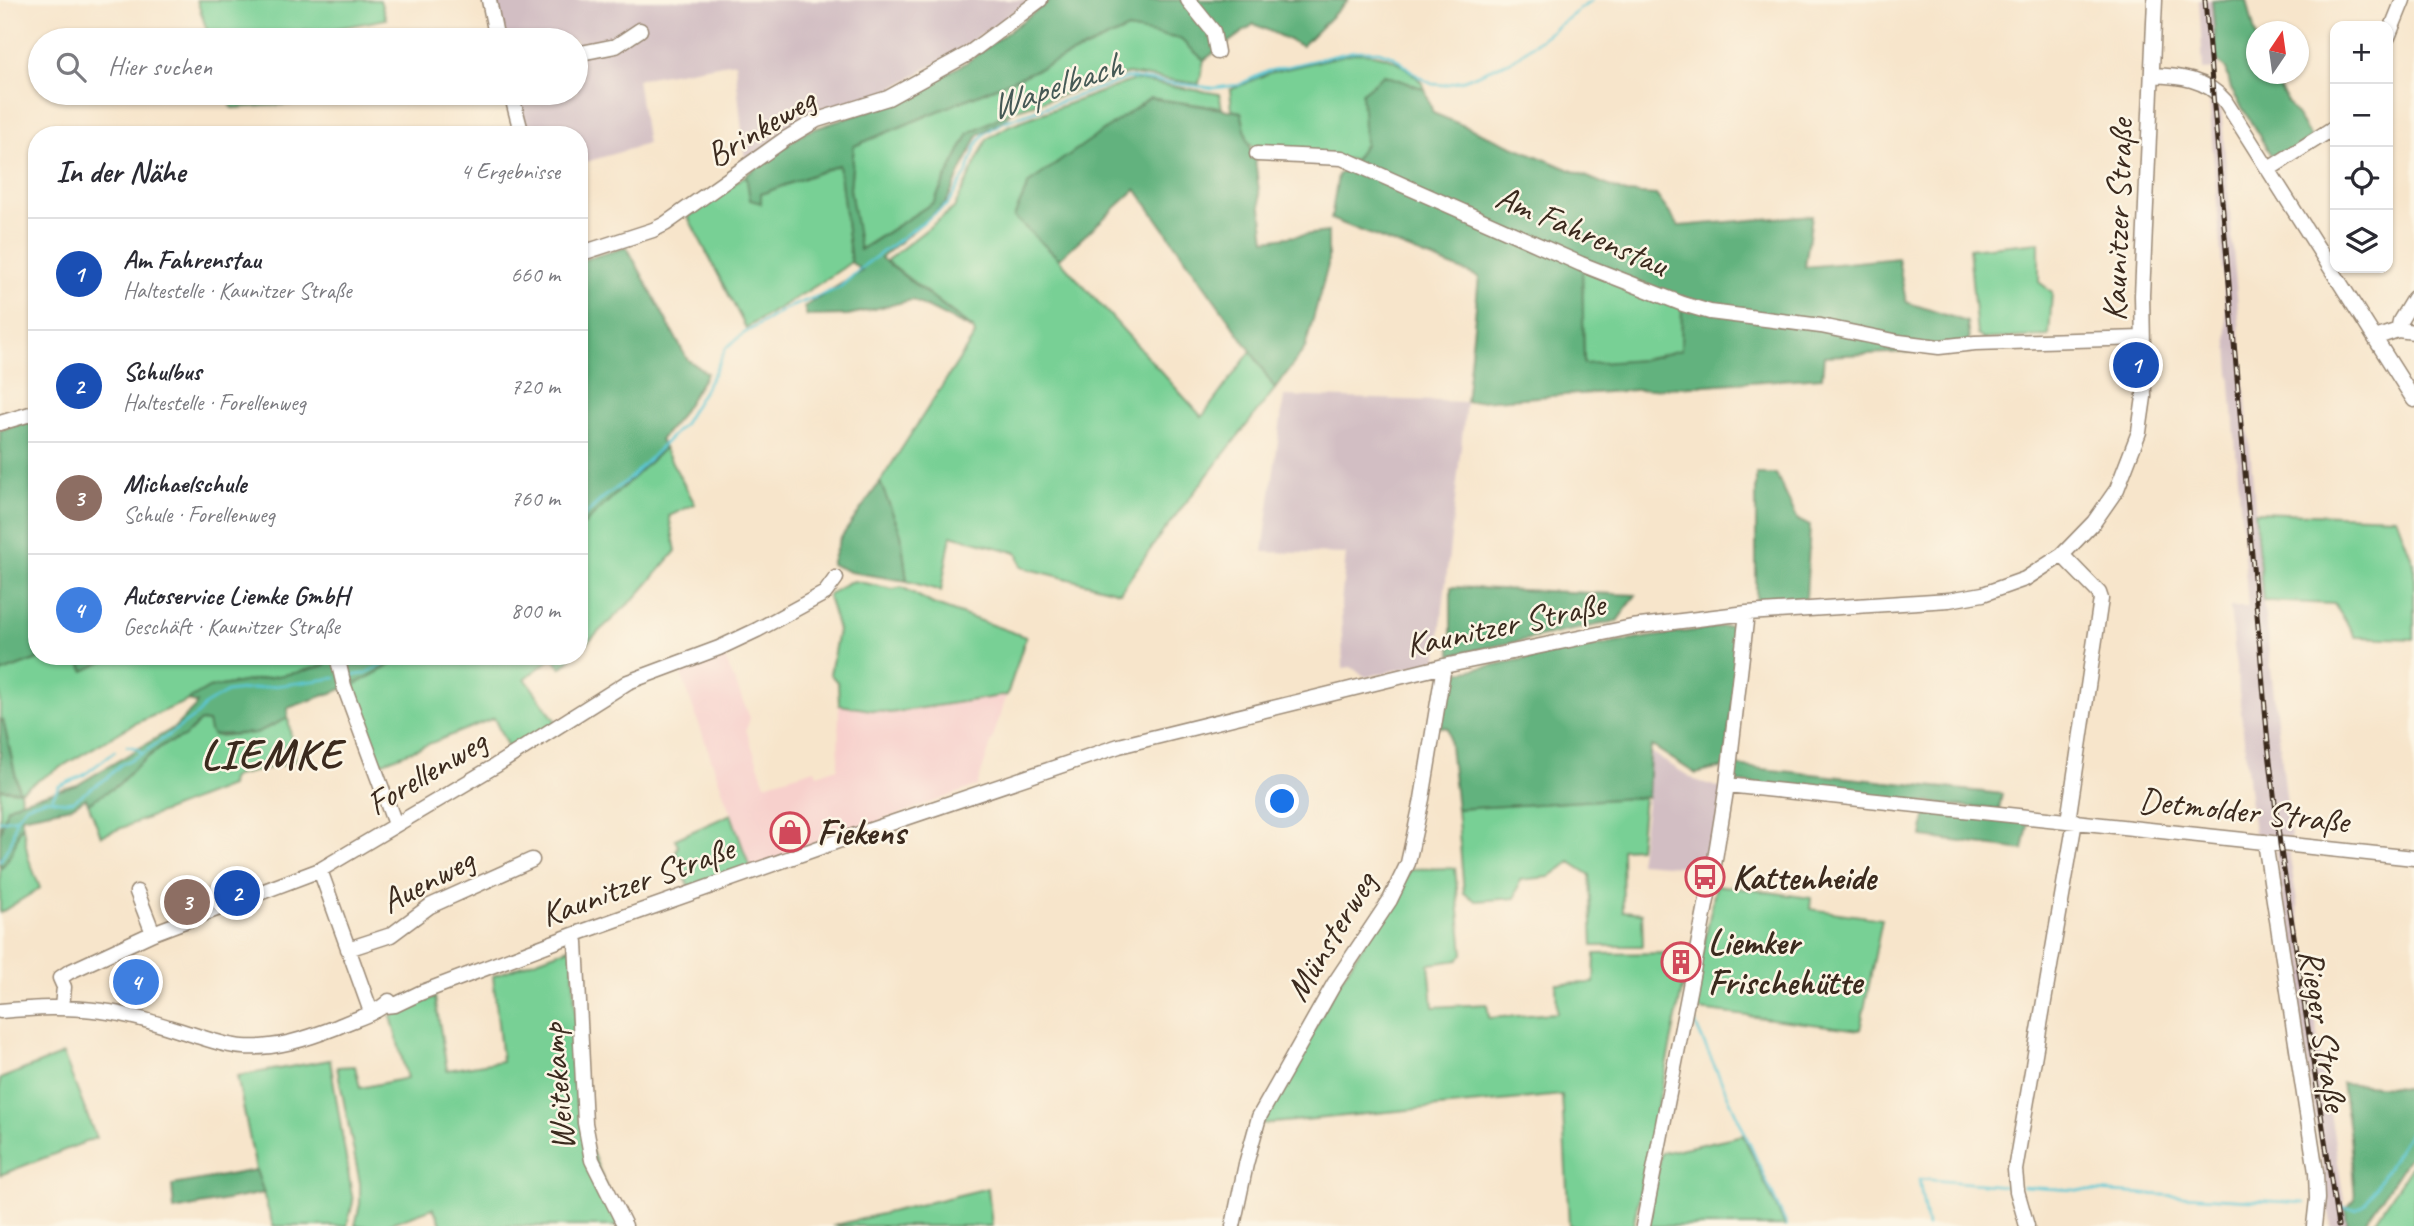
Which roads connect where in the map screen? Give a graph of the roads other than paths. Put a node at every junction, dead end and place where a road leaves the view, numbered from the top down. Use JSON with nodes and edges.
{"nodes":[{"id":1,"x":489,"y":0,"type":"edge"},
{"id":2,"x":1040,"y":0,"type":"edge"},
{"id":3,"x":1188,"y":0,"type":"edge"},
{"id":4,"x":2155,"y":0,"type":"edge"},
{"id":5,"x":2403,"y":0,"type":"edge"},
{"id":6,"x":2393,"y":25,"type":"edge"},
{"id":7,"x":495,"y":28,"type":"edge"},
{"id":8,"x":640,"y":30,"type":"dead end"},
{"id":9,"x":588,"y":52,"type":"edge"},
{"id":10,"x":1217,"y":52,"type":"dead end"},
{"id":11,"x":2151,"y":75,"type":"junction"},
{"id":12,"x":514,"y":105,"type":"edge"},
{"id":13,"x":520,"y":126,"type":"edge"},
{"id":14,"x":2330,"y":130,"type":"edge"},
{"id":15,"x":1257,"y":154,"type":"dead end"},
{"id":16,"x":2269,"y":169,"type":"junction"},
{"id":17,"x":588,"y":251,"type":"edge"},
{"id":18,"x":2414,"y":298,"type":"edge"},
{"id":19,"x":2398,"y":330,"type":"junction"},
{"id":20,"x":2414,"y":332,"type":"edge"},
{"id":21,"x":2143,"y":338,"type":"junction"},
{"id":22,"x":2375,"y":338,"type":"junction"},
{"id":23,"x":2414,"y":400,"type":"edge"},
{"id":24,"x":28,"y":415,"type":"edge"},
{"id":25,"x":0,"y":424,"type":"edge"},
{"id":26,"x":2062,"y":555,"type":"junction"},
{"id":27,"x":836,"y":578,"type":"dead end"},
{"id":28,"x":1747,"y":613,"type":"junction"},
{"id":29,"x":339,"y":665,"type":"edge"},
{"id":30,"x":1444,"y":666,"type":"junction"},
{"id":31,"x":1727,"y":785,"type":"junction"},
{"id":32,"x":2072,"y":821,"type":"junction"},
{"id":33,"x":396,"y":824,"type":"junction"},
{"id":34,"x":2265,"y":842,"type":"junction"},
{"id":35,"x":2414,"y":858,"type":"edge"},
{"id":36,"x":532,"y":860,"type":"dead end"},
{"id":37,"x":320,"y":870,"type":"junction"},
{"id":38,"x":137,"y":892,"type":"dead end"},
{"id":39,"x":153,"y":933,"type":"junction"},
{"id":40,"x":573,"y":935,"type":"junction"},
{"id":41,"x":348,"y":949,"type":"junction"},
{"id":42,"x":62,"y":1007,"type":"junction"},
{"id":43,"x":378,"y":1009,"type":"junction"},
{"id":44,"x":0,"y":1011,"type":"edge"},
{"id":45,"x":625,"y":1226,"type":"edge"},
{"id":46,"x":1233,"y":1226,"type":"edge"},
{"id":47,"x":1643,"y":1226,"type":"edge"},
{"id":48,"x":2027,"y":1226,"type":"edge"},
{"id":49,"x":2314,"y":1226,"type":"edge"}],
"edges":[{"from":1,"to":7,"type":"street"},
{"from":2,"to":17,"type":"street","name":"Brinkeweg"},
{"from":3,"to":10,"type":"street"},
{"from":4,"to":11,"type":"street","name":"Kaunitzer Straße"},
{"from":5,"to":6,"type":"street"},
{"from":8,"to":9,"type":"street"},
{"from":11,"to":16,"type":"street"},
{"from":11,"to":21,"type":"street","name":"Kaunitzer Straße"},
{"from":12,"to":13,"type":"street"},
{"from":14,"to":16,"type":"street"},
{"from":15,"to":21,"type":"street","name":"Am Fahrenstau"},
{"from":16,"to":22,"type":"street"},
{"from":18,"to":19,"type":"street"},
{"from":19,"to":20,"type":"street"},
{"from":19,"to":22,"type":"street"},
{"from":21,"to":26,"type":"street","name":"Kaunitzer Straße"},
{"from":22,"to":23,"type":"street"},
{"from":24,"to":25,"type":"street"},
{"from":26,"to":28,"type":"street","name":"Kaunitzer Straße"},
{"from":26,"to":32,"type":"street"},
{"from":27,"to":33,"type":"street","name":"Forellenweg"},
{"from":28,"to":30,"type":"street","name":"Kaunitzer Straße"},
{"from":28,"to":31,"type":"street"},
{"from":29,"to":33,"type":"street"},
{"from":30,"to":40,"type":"street","name":"Kaunitzer Straße"},
{"from":30,"to":46,"type":"street","name":"Münsterweg"},
{"from":31,"to":32,"type":"street","name":"Detmolder Straße"},
{"from":31,"to":47,"type":"street"},
{"from":32,"to":34,"type":"street","name":"Detmolder Straße"},
{"from":32,"to":48,"type":"street"},
{"from":33,"to":37,"type":"street","name":"Forellenweg"},
{"from":34,"to":35,"type":"street","name":"Detmolder Straße"},
{"from":34,"to":49,"type":"street","name":"Rieger Straße"},
{"from":36,"to":41,"type":"street","name":"Auenweg"},
{"from":37,"to":39,"type":"street","name":"Forellenweg"},
{"from":37,"to":41,"type":"street"},
{"from":38,"to":39,"type":"street"},
{"from":39,"to":42,"type":"street","name":"Forellenweg"},
{"from":40,"to":43,"type":"street","name":"Kaunitzer Straße"},
{"from":40,"to":45,"type":"street","name":"Weitekamp"},
{"from":41,"to":43,"type":"street"},
{"from":42,"to":43,"type":"street","name":"Kaunitzer Straße"},
{"from":42,"to":44,"type":"street","name":"Kaunitzer Straße"}]}
